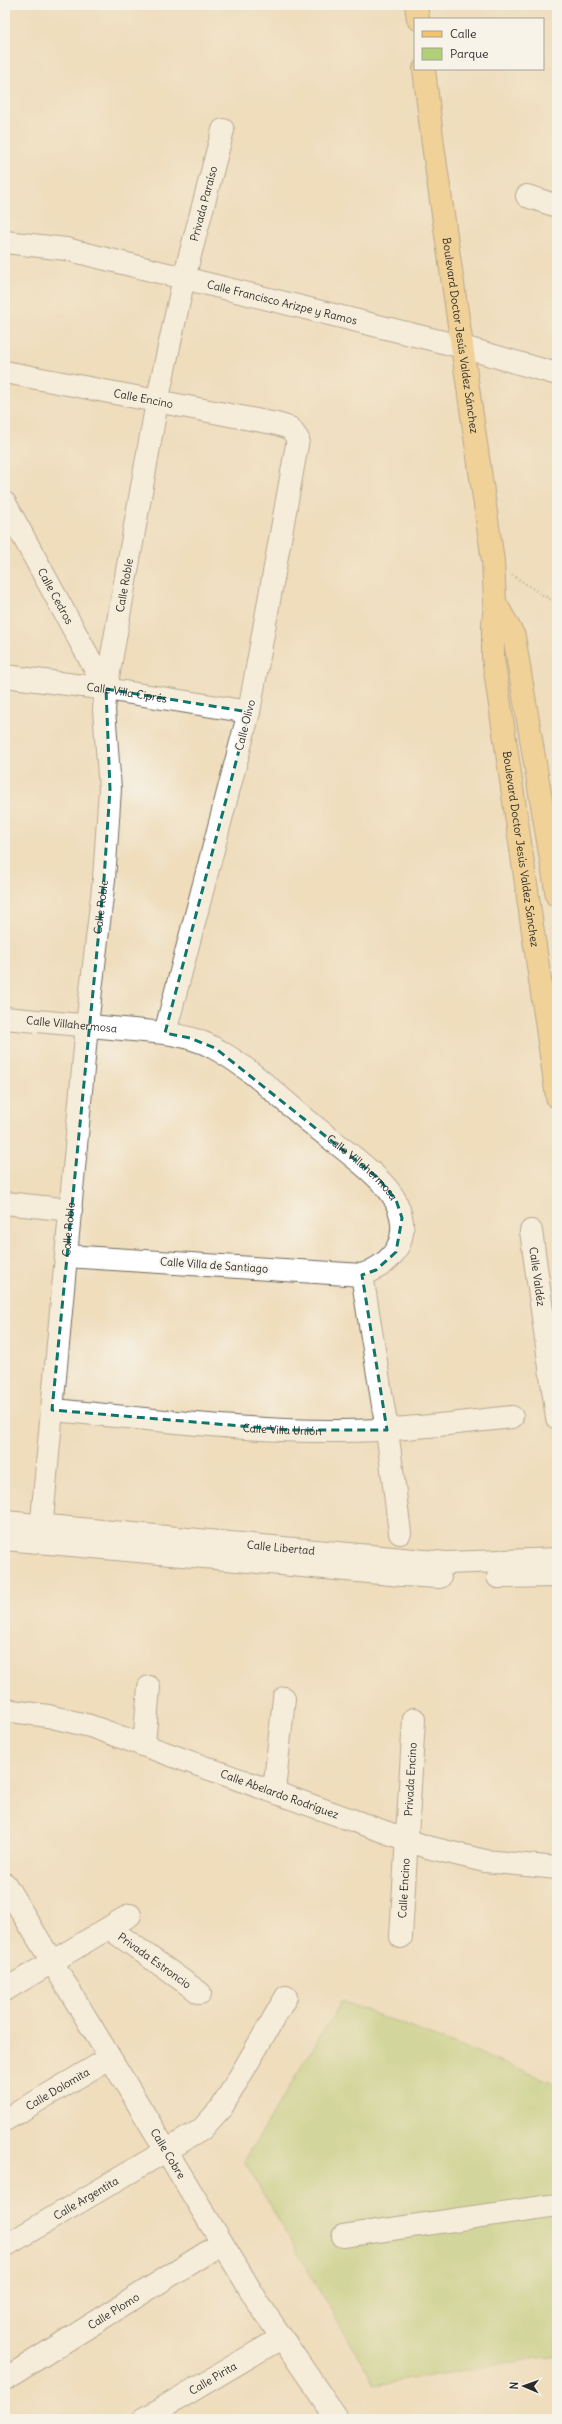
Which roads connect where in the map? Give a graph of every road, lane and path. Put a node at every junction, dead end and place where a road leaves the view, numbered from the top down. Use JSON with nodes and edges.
{"nodes":[{"id":1,"x":416,"y":5,"type":"edge"},
{"id":2,"x":418,"y":18,"type":"edge"},
{"id":3,"x":424,"y":70,"type":"edge"},
{"id":4,"x":223,"y":130,"type":"dead end"},
{"id":5,"x":527,"y":196,"type":"dead end"},
{"id":6,"x":557,"y":206,"type":"edge"},
{"id":7,"x":5,"y":242,"type":"edge"},
{"id":8,"x":184,"y":278,"type":"junction"},
{"id":9,"x":463,"y":347,"type":"junction"},
{"id":10,"x":8,"y":372,"type":"edge"},
{"id":11,"x":557,"y":374,"type":"edge"},
{"id":12,"x":157,"y":402,"type":"junction"},
{"id":13,"x":277,"y":424,"type":"joint"},
{"id":14,"x":5,"y":503,"type":"edge"},
{"id":15,"x":493,"y":561,"type":"junction"},
{"id":16,"x":495,"y":602,"type":"junction"},
{"id":17,"x":557,"y":604,"type":"edge"},
{"id":18,"x":5,"y":676,"type":"edge"},
{"id":19,"x":106,"y":689,"type":"junction"},
{"id":20,"x":249,"y":712,"type":"junction"},
{"id":21,"x":557,"y":896,"type":"edge"},
{"id":22,"x":5,"y":1018,"type":"edge"},
{"id":23,"x":87,"y":1025,"type":"junction"},
{"id":24,"x":165,"y":1033,"type":"junction"},
{"id":25,"x":557,"y":1097,"type":"edge"},
{"id":26,"x":5,"y":1203,"type":"edge"},
{"id":27,"x":71,"y":1210,"type":"junction"},
{"id":28,"x":531,"y":1231,"type":"dead end"},
{"id":29,"x":66,"y":1256,"type":"junction"},
{"id":30,"x":362,"y":1275,"type":"junction"},
{"id":31,"x":52,"y":1410,"type":"junction"},
{"id":32,"x":512,"y":1417,"type":"dead end"},
{"id":33,"x":557,"y":1418,"type":"edge"},
{"id":34,"x":387,"y":1430,"type":"junction"},
{"id":35,"x":5,"y":1522,"type":"edge"},
{"id":36,"x":400,"y":1533,"type":"dead end"},
{"id":37,"x":41,"y":1534,"type":"junction"},
{"id":38,"x":5,"y":1539,"type":"edge"},
{"id":39,"x":557,"y":1559,"type":"edge"},
{"id":40,"x":484,"y":1570,"type":"junction"},
{"id":41,"x":557,"y":1576,"type":"edge"},
{"id":42,"x":149,"y":1687,"type":"dead end"},
{"id":43,"x":284,"y":1698,"type":"dead end"},
{"id":44,"x":5,"y":1710,"type":"edge"},
{"id":45,"x":414,"y":1719,"type":"dead end"},
{"id":46,"x":144,"y":1745,"type":"junction"},
{"id":47,"x":274,"y":1791,"type":"junction"},
{"id":48,"x":407,"y":1840,"type":"junction"},
{"id":49,"x":557,"y":1868,"type":"edge"},
{"id":50,"x":5,"y":1884,"type":"edge"},
{"id":51,"x":130,"y":1915,"type":"dead end"},
{"id":52,"x":109,"y":1928,"type":"junction"},
{"id":53,"x":402,"y":1937,"type":"dead end"},
{"id":54,"x":53,"y":1962,"type":"junction"},
{"id":55,"x":5,"y":1990,"type":"edge"},
{"id":56,"x":200,"y":1993,"type":"dead end"},
{"id":57,"x":286,"y":1997,"type":"dead end"},
{"id":58,"x":110,"y":2058,"type":"junction"},
{"id":59,"x":5,"y":2120,"type":"edge"},
{"id":60,"x":168,"y":2152,"type":"junction"},
{"id":61,"x":557,"y":2205,"type":"edge"},
{"id":62,"x":343,"y":2236,"type":"dead end"},
{"id":63,"x":222,"y":2243,"type":"junction"},
{"id":64,"x":5,"y":2246,"type":"edge"},
{"id":65,"x":281,"y":2338,"type":"junction"},
{"id":66,"x":5,"y":2379,"type":"edge"},
{"id":67,"x":144,"y":2419,"type":"edge"},
{"id":68,"x":336,"y":2419,"type":"edge"}],
"edges":[{"from":1,"to":2,"type":"main road"},
{"from":3,"to":9,"type":"main road","name":"Boulevard Doctor Jesús Valdez Sánchez"},
{"from":4,"to":8,"type":"street","name":"Privada Paraíso"},
{"from":5,"to":6,"type":"street"},
{"from":7,"to":8,"type":"street","name":"Calle Francisco Arizpe y Ramos"},
{"from":8,"to":9,"type":"street","name":"Calle Francisco Arizpe y Ramos"},
{"from":8,"to":12,"type":"street","name":"Calle Roble"},
{"from":9,"to":11,"type":"street","name":"Calle Francisco Arizpe y Ramos"},
{"from":9,"to":15,"type":"main road","name":"Boulevard Doctor Jesús Valdez Sánchez"},
{"from":10,"to":12,"type":"street","name":"Calle Encino"},
{"from":12,"to":13,"type":"street","name":"Calle Encino"},
{"from":12,"to":19,"type":"street","name":"Calle Roble"},
{"from":13,"to":20,"type":"street","name":"Calle Olivo"},
{"from":14,"to":19,"type":"street","name":"Calle Cedros"},
{"from":15,"to":16,"type":"main road","name":"Boulevard Doctor Jesús Valdez Sánchez"},
{"from":15,"to":17,"type":"path"},
{"from":16,"to":21,"type":"main road","name":"Boulevard Doctor Jesús Valdez Sánchez"},
{"from":16,"to":25,"type":"main road","name":"Boulevard Doctor Jesús Valdez Sánchez"},
{"from":18,"to":19,"type":"street","name":"Calle Villa Ciprés"},
{"from":19,"to":20,"type":"street","name":"Calle Villa Ciprés"},
{"from":19,"to":23,"type":"street","name":"Calle Roble"},
{"from":20,"to":24,"type":"street","name":"Calle Olivo"},
{"from":22,"to":23,"type":"street","name":"Calle Villahermosa"},
{"from":23,"to":24,"type":"street","name":"Calle Villahermosa"},
{"from":23,"to":27,"type":"street","name":"Calle Roble"},
{"from":24,"to":30,"type":"street","name":"Calle Villahermosa"},
{"from":26,"to":27,"type":"street"},
{"from":27,"to":29,"type":"street","name":"Calle Roble"},
{"from":28,"to":33,"type":"street","name":"Calle Valdéz"},
{"from":29,"to":30,"type":"street","name":"Calle Villa de Santiago"},
{"from":29,"to":31,"type":"street","name":"Calle Roble"},
{"from":30,"to":34,"type":"street"},
{"from":31,"to":34,"type":"street","name":"Calle Villa Unión"},
{"from":31,"to":37,"type":"street","name":"Calle Roble"},
{"from":32,"to":34,"type":"street","name":"Calle Villa Unión"},
{"from":34,"to":36,"type":"street"},
{"from":35,"to":37,"type":"street","name":"Calle Libertad"},
{"from":37,"to":38,"type":"street","name":"Calle Libertad"},
{"from":37,"to":40,"type":"street","name":"Calle Libertad"},
{"from":39,"to":40,"type":"street","name":"Calle Libertad"},
{"from":40,"to":41,"type":"street","name":"Calle Libertad"},
{"from":42,"to":46,"type":"street"},
{"from":43,"to":47,"type":"street"},
{"from":44,"to":46,"type":"street","name":"Calle Abelardo Rodríguez"},
{"from":45,"to":48,"type":"street","name":"Privada Encino"},
{"from":46,"to":47,"type":"street","name":"Calle Abelardo Rodríguez"},
{"from":47,"to":48,"type":"street","name":"Calle Abelardo Rodríguez"},
{"from":48,"to":49,"type":"street","name":"Calle Abelardo Rodríguez"},
{"from":48,"to":53,"type":"street","name":"Calle Encino"},
{"from":50,"to":54,"type":"street","name":"Calle Cobre"},
{"from":51,"to":52,"type":"street","name":"Privada Estroncio"},
{"from":52,"to":54,"type":"street","name":"Privada Estroncio"},
{"from":52,"to":56,"type":"street","name":"Privada Estroncio"},
{"from":54,"to":55,"type":"street","name":"Privada Estroncio"},
{"from":54,"to":58,"type":"street","name":"Calle Cobre"},
{"from":57,"to":60,"type":"street","name":"Calle Argentita"},
{"from":58,"to":59,"type":"street","name":"Calle Dolomita"},
{"from":58,"to":60,"type":"street","name":"Calle Cobre"},
{"from":60,"to":63,"type":"street","name":"Calle Cobre"},
{"from":60,"to":64,"type":"street","name":"Calle Argentita"},
{"from":61,"to":62,"type":"street"},
{"from":63,"to":65,"type":"street","name":"Calle Cobre"},
{"from":63,"to":66,"type":"street","name":"Calle Plomo"},
{"from":65,"to":67,"type":"street","name":"Calle Pirita"},
{"from":65,"to":68,"type":"street","name":"Calle Cobre"}]}
